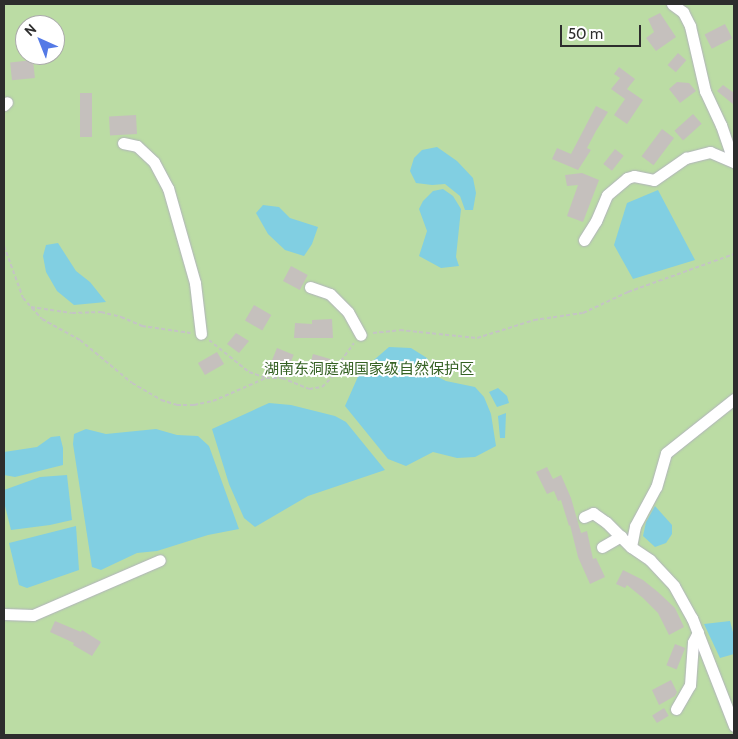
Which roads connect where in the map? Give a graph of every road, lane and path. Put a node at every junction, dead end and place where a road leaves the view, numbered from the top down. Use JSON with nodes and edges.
{"nodes":[{"id":1,"x":672,"y":4,"type":"edge"},
{"id":2,"x":123,"y":143,"type":"dead end"},
{"id":3,"x":734,"y":162,"type":"edge"},
{"id":4,"x":584,"y":240,"type":"dead end"},
{"id":5,"x":4,"y":246,"type":"edge"},
{"id":6,"x":734,"y":254,"type":"edge"},
{"id":7,"x":310,"y":287,"type":"dead end"},
{"id":8,"x":30,"y":307,"type":"junction"},
{"id":9,"x":201,"y":334,"type":"junction"},
{"id":10,"x":361,"y":336,"type":"junction"},
{"id":11,"x":266,"y":378,"type":"junction"},
{"id":12,"x":734,"y":399,"type":"edge"},
{"id":13,"x":584,"y":517,"type":"dead end"},
{"id":14,"x":621,"y":536,"type":"junction"},
{"id":15,"x":602,"y":547,"type":"dead end"},
{"id":16,"x":631,"y":547,"type":"junction"},
{"id":17,"x":160,"y":560,"type":"dead end"},
{"id":18,"x":4,"y":614,"type":"edge"},
{"id":19,"x":698,"y":632,"type":"junction"},
{"id":20,"x":676,"y":709,"type":"dead end"},
{"id":21,"x":734,"y":726,"type":"edge"}],
"edges":[{"from":1,"to":3,"type":"street"},
{"from":2,"to":9,"type":"street"},
{"from":3,"to":4,"type":"street"},
{"from":5,"to":8,"type":"path"},
{"from":6,"to":10,"type":"path"},
{"from":7,"to":10,"type":"street"},
{"from":8,"to":9,"type":"path"},
{"from":8,"to":11,"type":"path"},
{"from":9,"to":11,"type":"path"},
{"from":10,"to":11,"type":"path"},
{"from":12,"to":16,"type":"street"},
{"from":13,"to":14,"type":"street"},
{"from":14,"to":15,"type":"street"},
{"from":14,"to":16,"type":"street"},
{"from":16,"to":19,"type":"street"},
{"from":17,"to":18,"type":"street"},
{"from":19,"to":20,"type":"street"},
{"from":19,"to":21,"type":"street"}]}
